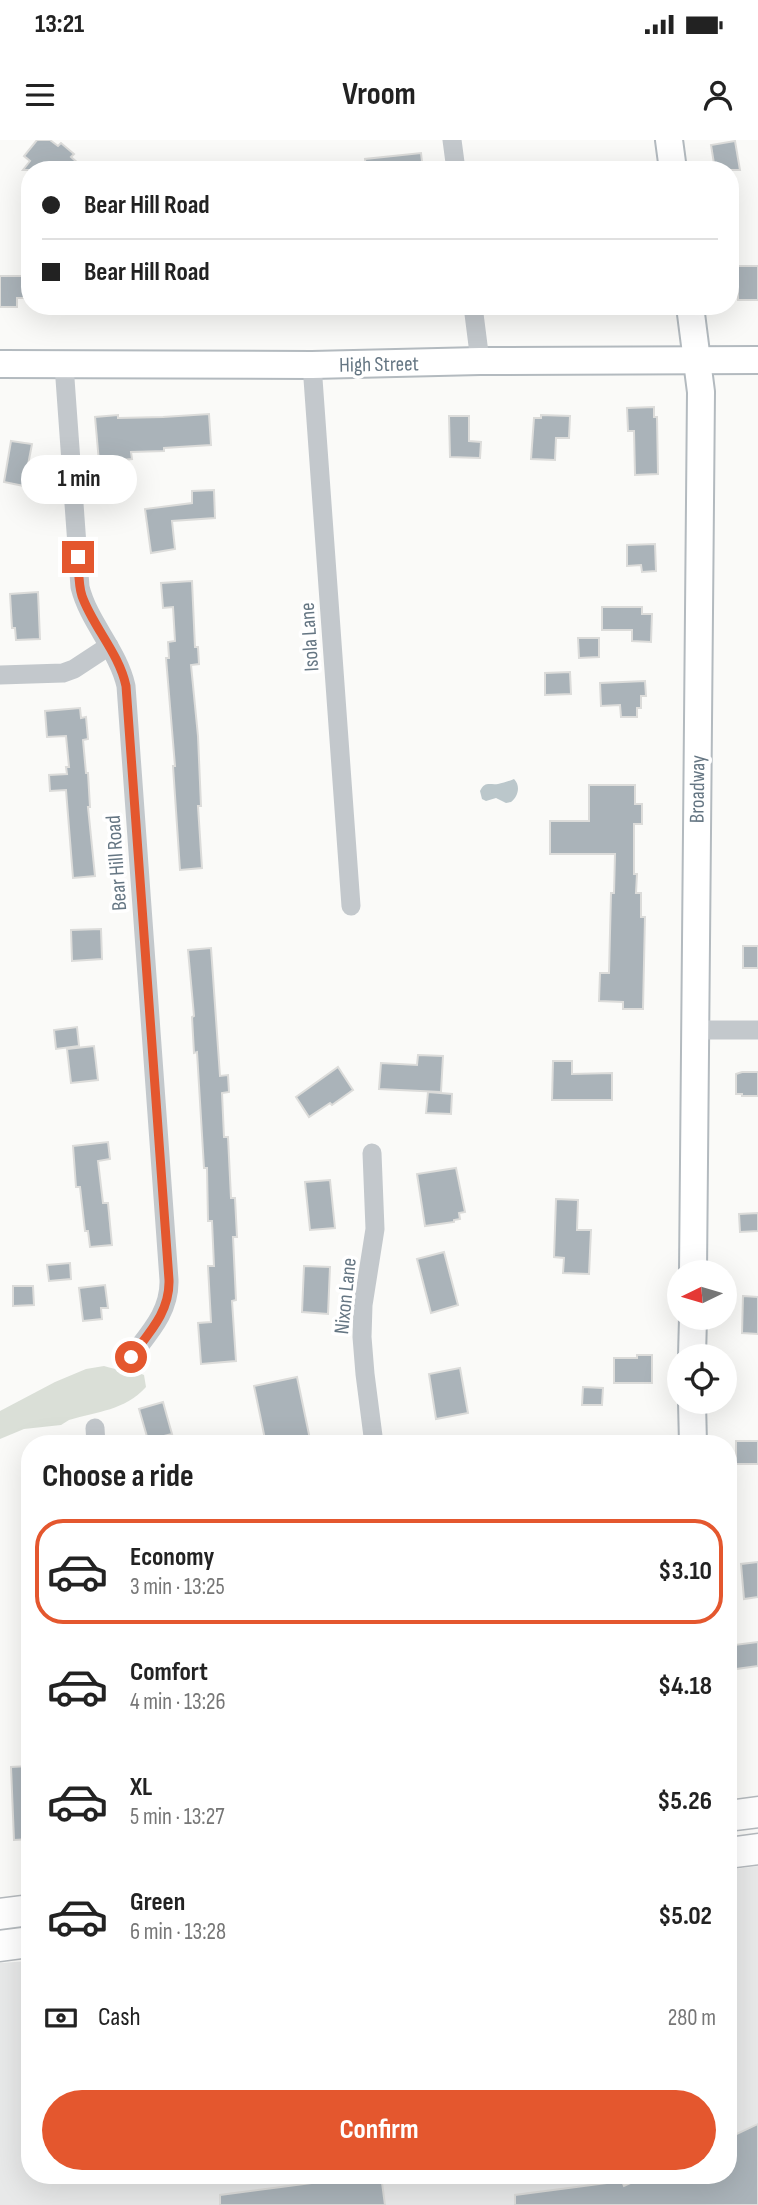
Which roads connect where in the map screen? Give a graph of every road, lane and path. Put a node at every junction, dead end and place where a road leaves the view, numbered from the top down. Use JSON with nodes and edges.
{"nodes":[{"id":1,"x":452,"y":140,"type":"edge"},
{"id":2,"x":669,"y":140,"type":"edge"},
{"id":3,"x":455,"y":161,"type":"edge"},
{"id":4,"x":672,"y":161,"type":"edge"},
{"id":5,"x":474,"y":315,"type":"edge"},
{"id":6,"x":691,"y":315,"type":"edge"},
{"id":7,"x":698,"y":360,"type":"junction"},
{"id":8,"x":758,"y":360,"type":"edge"},
{"id":9,"x":480,"y":361,"type":"junction"},
{"id":10,"x":0,"y":364,"type":"edge"},
{"id":11,"x":64,"y":365,"type":"junction"},
{"id":12,"x":312,"y":365,"type":"junction"},
{"id":13,"x":109,"y":646,"type":"junction"},
{"id":14,"x":0,"y":675,"type":"edge"},
{"id":15,"x":351,"y":906,"type":"dead end"},
{"id":16,"x":694,"y":1030,"type":"junction"},
{"id":17,"x":758,"y":1030,"type":"edge"},
{"id":18,"x":372,"y":1153,"type":"dead end"},
{"id":19,"x":693,"y":1260,"type":"edge"},
{"id":20,"x":131,"y":1357,"type":"dead end"},
{"id":21,"x":692,"y":1414,"type":"edge"},
{"id":22,"x":373,"y":1435,"type":"edge"},
{"id":23,"x":693,"y":1435,"type":"edge"},
{"id":24,"x":758,"y":1812,"type":"edge"},
{"id":25,"x":737,"y":1815,"type":"edge"},
{"id":26,"x":758,"y":1849,"type":"edge"},
{"id":27,"x":737,"y":1852,"type":"edge"},
{"id":28,"x":21,"y":1911,"type":"edge"},
{"id":29,"x":0,"y":1914,"type":"edge"},
{"id":30,"x":21,"y":1943,"type":"edge"},
{"id":31,"x":0,"y":1945,"type":"edge"}],
"edges":[{"from":1,"to":3,"type":"street"},
{"from":2,"to":4,"type":"main road"},
{"from":5,"to":9,"type":"street"},
{"from":6,"to":7,"type":"main road","name":"Broadway"},
{"from":7,"to":8,"type":"main road","name":"High Street"},
{"from":7,"to":9,"type":"main road","name":"High Street"},
{"from":7,"to":16,"type":"main road","name":"Broadway"},
{"from":9,"to":12,"type":"main road","name":"High Street"},
{"from":10,"to":11,"type":"main road","name":"High Street"},
{"from":11,"to":12,"type":"main road","name":"High Street"},
{"from":11,"to":13,"type":"street","name":"Bear Hill Road"},
{"from":12,"to":15,"type":"street","name":"Isola Lane"},
{"from":13,"to":14,"type":"street"},
{"from":13,"to":20,"type":"street","name":"Bear Hill Road"},
{"from":16,"to":17,"type":"street"},
{"from":16,"to":19,"type":"main road","name":"Broadway"},
{"from":18,"to":22,"type":"street","name":"Nixon Lane"},
{"from":21,"to":23,"type":"main road"},
{"from":24,"to":25,"type":"main road"},
{"from":26,"to":27,"type":"main road"},
{"from":28,"to":29,"type":"main road"},
{"from":30,"to":31,"type":"main road"}]}
